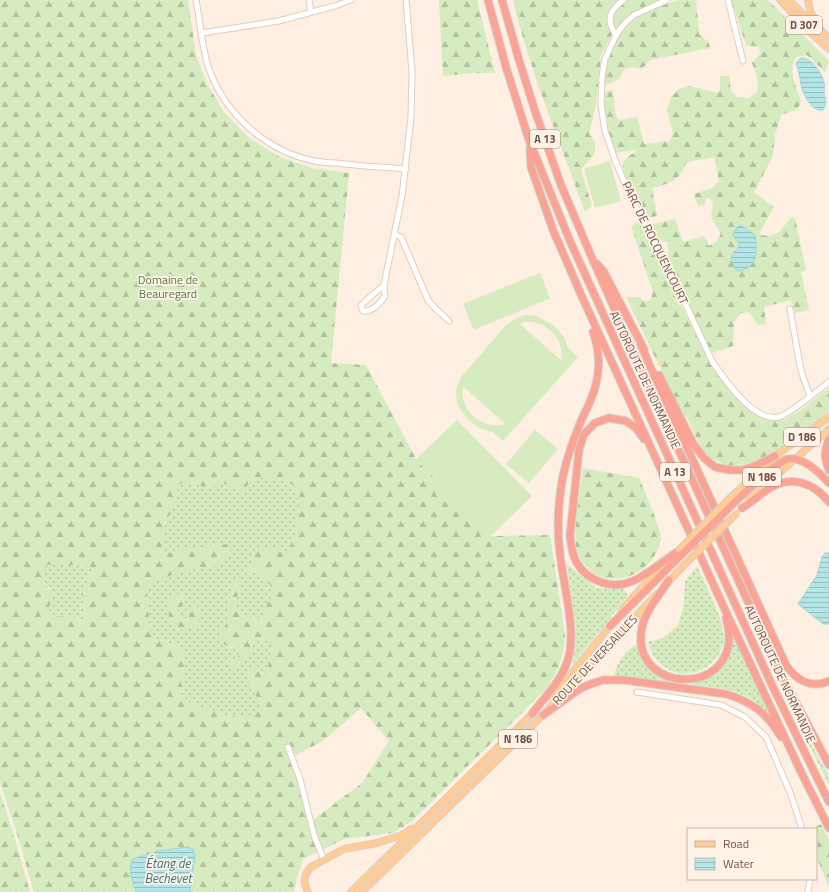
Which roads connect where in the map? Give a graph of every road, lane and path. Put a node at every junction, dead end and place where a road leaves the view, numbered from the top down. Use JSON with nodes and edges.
{"nodes":[{"id":1,"x":196,"y":0,"type":"edge"},
{"id":2,"x":309,"y":0,"type":"edge"},
{"id":3,"x":351,"y":0,"type":"edge"},
{"id":4,"x":406,"y":0,"type":"edge"},
{"id":5,"x":488,"y":0,"type":"edge"},
{"id":6,"x":502,"y":0,"type":"edge"},
{"id":7,"x":623,"y":0,"type":"edge"},
{"id":8,"x":667,"y":0,"type":"edge"},
{"id":9,"x":728,"y":0,"type":"edge"},
{"id":10,"x":780,"y":0,"type":"edge"},
{"id":11,"x":789,"y":0,"type":"edge"},
{"id":12,"x":808,"y":0,"type":"edge"},
{"id":13,"x":311,"y":12,"type":"junction"},
{"id":14,"x":202,"y":33,"type":"junction"},
{"id":15,"x":829,"y":34,"type":"edge"},
{"id":16,"x":616,"y":35,"type":"junction"},
{"id":17,"x":829,"y":38,"type":"edge"},
{"id":18,"x":829,"y":49,"type":"edge"},
{"id":19,"x":743,"y":61,"type":"dead end"},
{"id":20,"x":529,"y":140,"type":"junction"},
{"id":21,"x":406,"y":169,"type":"junction"},
{"id":22,"x":395,"y":235,"type":"junction"},
{"id":23,"x":592,"y":258,"type":"junction"},
{"id":24,"x":384,"y":285,"type":"junction"},
{"id":25,"x":583,"y":299,"type":"junction"},
{"id":26,"x":790,"y":310,"type":"dead end"},
{"id":27,"x":449,"y":321,"type":"dead end"},
{"id":28,"x":642,"y":345,"type":"junction"},
{"id":29,"x":829,"y":382,"type":"edge"},
{"id":30,"x":810,"y":396,"type":"junction"},
{"id":31,"x":829,"y":417,"type":"edge"},
{"id":32,"x":829,"y":429,"type":"edge"},
{"id":33,"x":829,"y":439,"type":"edge"},
{"id":34,"x":775,"y":456,"type":"junction"},
{"id":35,"x":656,"y":458,"type":"junction"},
{"id":36,"x":795,"y":459,"type":"junction"},
{"id":37,"x":829,"y":470,"type":"edge"},
{"id":38,"x":829,"y":483,"type":"edge"},
{"id":39,"x":732,"y":501,"type":"junction"},
{"id":40,"x":829,"y":502,"type":"edge"},
{"id":41,"x":739,"y":510,"type":"junction"},
{"id":42,"x":679,"y":552,"type":"junction"},
{"id":43,"x":669,"y":580,"type":"junction"},
{"id":44,"x":720,"y":599,"type":"junction"},
{"id":45,"x":610,"y":626,"type":"joint"},
{"id":46,"x":829,"y":681,"type":"edge"},
{"id":47,"x":637,"y":692,"type":"dead end"},
{"id":48,"x":532,"y":714,"type":"junction"},
{"id":49,"x":543,"y":715,"type":"junction"},
{"id":50,"x":288,"y":746,"type":"dead end"},
{"id":51,"x":829,"y":765,"type":"edge"},
{"id":52,"x":801,"y":772,"type":"junction"},
{"id":53,"x":829,"y":802,"type":"edge"},
{"id":54,"x":425,"y":818,"type":"junction"},
{"id":55,"x":802,"y":828,"type":"edge"},
{"id":56,"x":829,"y":828,"type":"edge"},
{"id":57,"x":324,"y":860,"type":"junction"},
{"id":58,"x":810,"y":880,"type":"edge"},
{"id":59,"x":308,"y":892,"type":"edge"},
{"id":60,"x":351,"y":892,"type":"edge"},
{"id":61,"x":362,"y":892,"type":"edge"},
{"id":62,"x":808,"y":892,"type":"edge"}],
"edges":[{"from":1,"to":14,"type":"street"},
{"from":2,"to":13,"type":"street"},
{"from":3,"to":13,"type":"street"},
{"from":4,"to":21,"type":"street"},
{"from":5,"to":20,"type":"highway","name":"AUTOROUTE DE NORMANDIE","number":"A 13"},
{"from":6,"to":23,"type":"highway","name":"AUTOROUTE DE NORMANDIE","number":"A 13"},
{"from":7,"to":16,"type":"street"},
{"from":8,"to":16,"type":"street","name":"PARC DE ROCQUENCOURT"},
{"from":9,"to":19,"type":"street"},
{"from":10,"to":18,"type":"main road","number":"D 307"},
{"from":11,"to":17,"type":"main road","number":"D 307"},
{"from":12,"to":15,"type":"main road"},
{"from":13,"to":14,"type":"street"},
{"from":14,"to":21,"type":"street"},
{"from":16,"to":30,"type":"street","name":"PARC DE ROCQUENCOURT"},
{"from":20,"to":25,"type":"highway"},
{"from":20,"to":53,"type":"highway","name":"AUTOROUTE DE NORMANDIE","number":"A 13"},
{"from":21,"to":22,"type":"street"},
{"from":22,"to":24,"type":"street"},
{"from":22,"to":27,"type":"street"},
{"from":23,"to":28,"type":"highway"},
{"from":23,"to":51,"type":"highway","name":"AUTOROUTE DE NORMANDIE","number":"A 13"},
{"from":24,"to":24,"type":"street"},
{"from":25,"to":35,"type":"highway"},
{"from":25,"to":48,"type":"highway"},
{"from":26,"to":30,"type":"street"},
{"from":28,"to":34,"type":"highway"},
{"from":28,"to":46,"type":"highway"},
{"from":29,"to":30,"type":"street","name":"PARC DE ROCQUENCOURT"},
{"from":31,"to":34,"type":"main road","number":"D 186"},
{"from":32,"to":36,"type":"main road","name":"ROUTE DE VERSAILLES","number":"N 186"},
{"from":33,"to":37,"type":"highway"},
{"from":34,"to":39,"type":"main road","number":"N 186"},
{"from":35,"to":42,"type":"highway"},
{"from":35,"to":44,"type":"highway"},
{"from":36,"to":38,"type":"highway"},
{"from":36,"to":39,"type":"highway","number":"N 186"},
{"from":36,"to":41,"type":"main road","name":"ROUTE DE VERSAILLES","number":"N 186"},
{"from":39,"to":42,"type":"highway","number":"N 186","bridge":true},
{"from":40,"to":41,"type":"highway"},
{"from":41,"to":43,"type":"main road","name":"ROUTE DE VERSAILLES","number":"N 186","bridge":true},
{"from":42,"to":45,"type":"highway","number":"N 186"},
{"from":43,"to":44,"type":"highway"},
{"from":43,"to":49,"type":"main road","name":"ROUTE DE VERSAILLES","number":"N 186"},
{"from":44,"to":52,"type":"highway"},
{"from":45,"to":48,"type":"main road","name":"ROUTE DE VERSAILLES","number":"N 186"},
{"from":47,"to":55,"type":"street"},
{"from":48,"to":54,"type":"main road","name":"ROUTE DE VERSAILLES","number":"N 186"},
{"from":49,"to":52,"type":"highway"},
{"from":49,"to":61,"type":"main road","name":"ROUTE DE VERSAILLES","number":"N 186"},
{"from":50,"to":57,"type":"street"},
{"from":52,"to":56,"type":"highway"},
{"from":54,"to":57,"type":"main road"},
{"from":54,"to":60,"type":"main road","name":"ROUTE DE VERSAILLES","number":"N 186"},
{"from":57,"to":59,"type":"main road"},
{"from":58,"to":62,"type":"street"}]}
